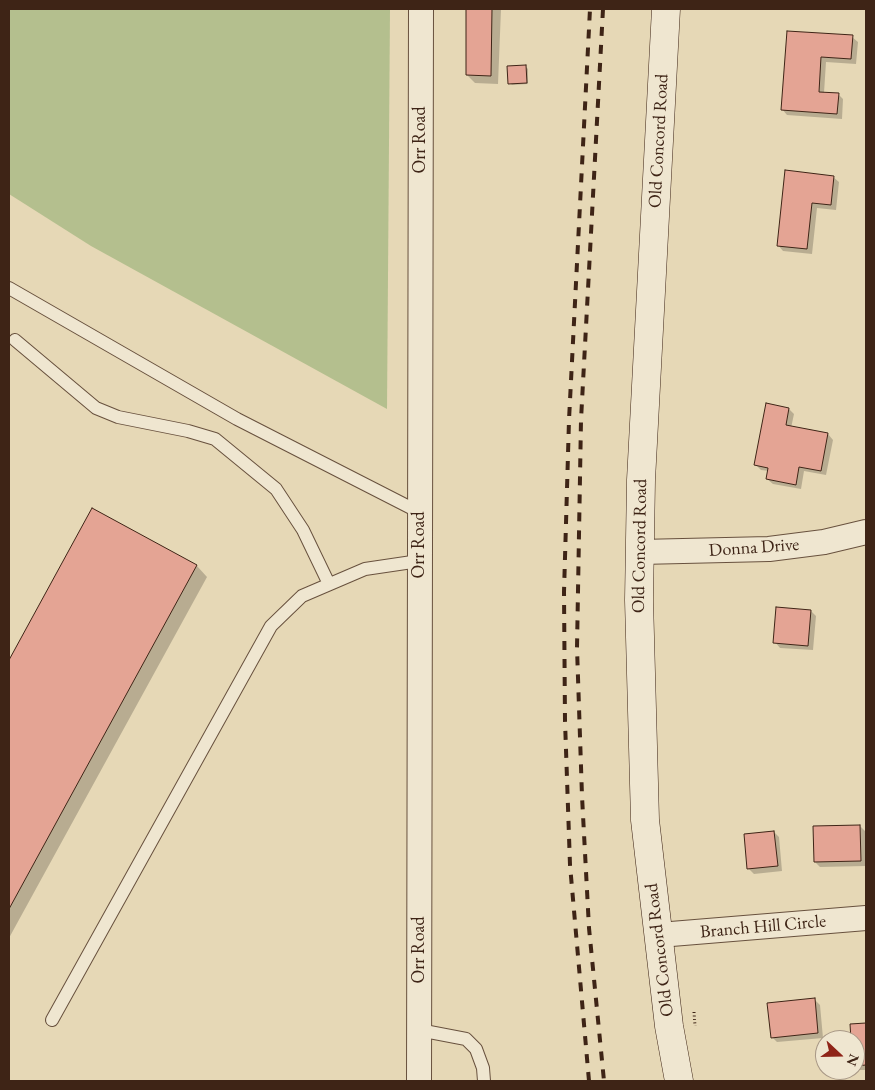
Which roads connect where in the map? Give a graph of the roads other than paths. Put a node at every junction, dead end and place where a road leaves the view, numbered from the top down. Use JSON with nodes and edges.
{"nodes":[{"id":1,"x":421,"y":9,"type":"edge"},
{"id":2,"x":666,"y":9,"type":"edge"},
{"id":3,"x":9,"y":288,"type":"edge"},
{"id":4,"x":15,"y":340,"type":"dead end"},
{"id":5,"x":419,"y":512,"type":"junction"},
{"id":6,"x":866,"y":532,"type":"edge"},
{"id":7,"x":640,"y":552,"type":"junction"},
{"id":8,"x":419,"y":561,"type":"junction"},
{"id":9,"x":329,"y":584,"type":"junction"},
{"id":10,"x":866,"y":918,"type":"edge"},
{"id":11,"x":659,"y":935,"type":"junction"},
{"id":12,"x":52,"y":1020,"type":"dead end"},
{"id":13,"x":419,"y":1030,"type":"junction"},
{"id":14,"x":419,"y":1081,"type":"edge"},
{"id":15,"x":484,"y":1081,"type":"edge"},
{"id":16,"x":679,"y":1081,"type":"edge"}],
"edges":[{"from":1,"to":5,"type":"street","name":"Orr Road"},
{"from":2,"to":7,"type":"street","name":"Old Concord Road"},
{"from":3,"to":5,"type":"lane"},
{"from":4,"to":9,"type":"lane"},
{"from":5,"to":8,"type":"street","name":"Orr Road"},
{"from":6,"to":7,"type":"street","name":"Donna Drive"},
{"from":7,"to":11,"type":"street","name":"Old Concord Road"},
{"from":8,"to":9,"type":"lane"},
{"from":8,"to":13,"type":"street","name":"Orr Road"},
{"from":9,"to":12,"type":"lane"},
{"from":10,"to":11,"type":"street","name":"Branch Hill Circle"},
{"from":11,"to":16,"type":"street","name":"Old Concord Road"},
{"from":13,"to":14,"type":"street","name":"Orr Road"},
{"from":13,"to":15,"type":"lane"}]}
